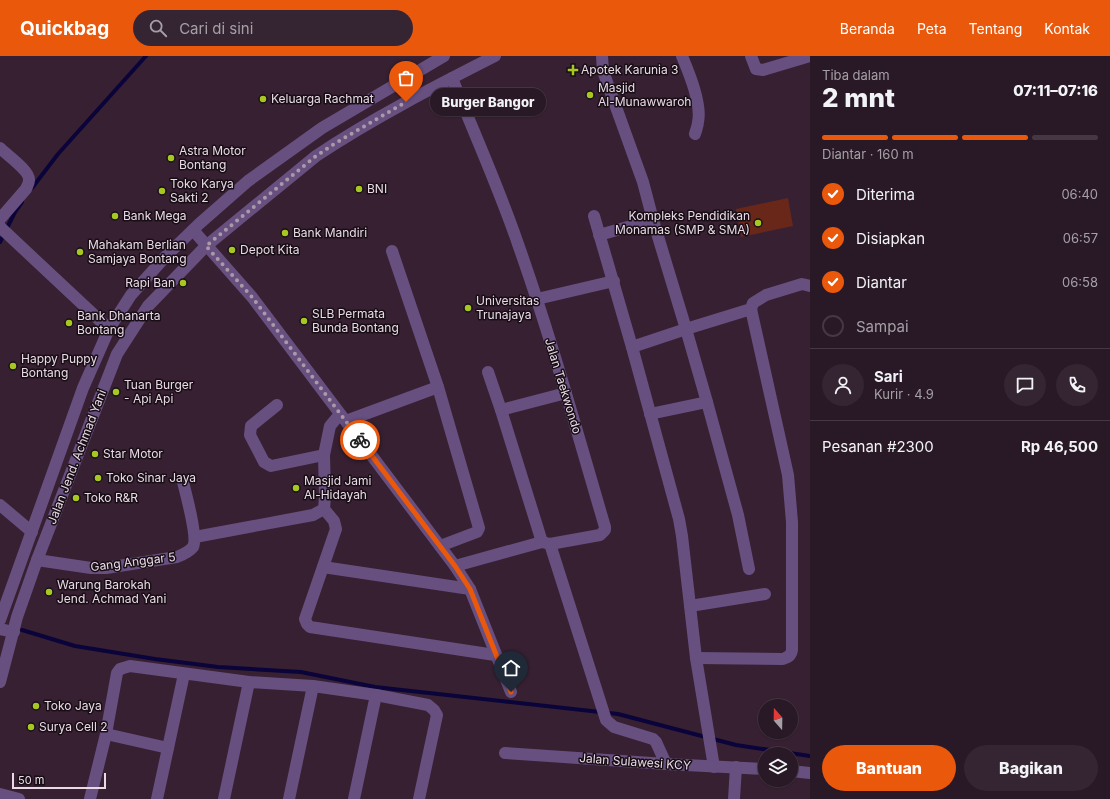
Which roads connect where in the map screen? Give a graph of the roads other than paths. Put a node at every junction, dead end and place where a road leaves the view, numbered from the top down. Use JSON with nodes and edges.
{"nodes":[{"id":1,"x":495,"y":56,"type":"edge"},
{"id":2,"x":602,"y":56,"type":"edge"},
{"id":3,"x":682,"y":56,"type":"edge"},
{"id":4,"x":751,"y":56,"type":"edge"},
{"id":5,"x":810,"y":56,"type":"edge"},
{"id":6,"x":439,"y":57,"type":"edge"},
{"id":7,"x":452,"y":78,"type":"junction"},
{"id":8,"x":695,"y":134,"type":"dead end"},
{"id":9,"x":0,"y":148,"type":"edge"},
{"id":10,"x":213,"y":212,"type":"junction"},
{"id":11,"x":594,"y":216,"type":"dead end"},
{"id":12,"x":653,"y":220,"type":"junction"},
{"id":13,"x":1,"y":225,"type":"edge"},
{"id":14,"x":228,"y":227,"type":"junction"},
{"id":15,"x":192,"y":230,"type":"junction"},
{"id":16,"x":599,"y":235,"type":"junction"},
{"id":17,"x":206,"y":246,"type":"junction"},
{"id":18,"x":392,"y":251,"type":"dead end"},
{"id":19,"x":614,"y":281,"type":"junction"},
{"id":20,"x":810,"y":286,"type":"edge"},
{"id":21,"x":537,"y":299,"type":"junction"},
{"id":22,"x":751,"y":309,"type":"junction"},
{"id":23,"x":686,"y":328,"type":"junction"},
{"id":24,"x":109,"y":329,"type":"junction"},
{"id":25,"x":632,"y":347,"type":"junction"},
{"id":26,"x":488,"y":372,"type":"dead end"},
{"id":27,"x":438,"y":387,"type":"junction"},
{"id":28,"x":566,"y":393,"type":"junction"},
{"id":29,"x":707,"y":402,"type":"junction"},
{"id":30,"x":277,"y":405,"type":"dead end"},
{"id":31,"x":502,"y":410,"type":"junction"},
{"id":32,"x":650,"y":414,"type":"junction"},
{"id":33,"x":343,"y":417,"type":"junction"},
{"id":34,"x":324,"y":455,"type":"junction"},
{"id":35,"x":183,"y":482,"type":"dead end"},
{"id":36,"x":0,"y":505,"type":"edge"},
{"id":37,"x":324,"y":509,"type":"junction"},
{"id":38,"x":32,"y":532,"type":"junction"},
{"id":39,"x":195,"y":537,"type":"junction"},
{"id":40,"x":546,"y":543,"type":"junction"},
{"id":41,"x":440,"y":546,"type":"junction"},
{"id":42,"x":37,"y":560,"type":"junction"},
{"id":43,"x":455,"y":566,"type":"junction"},
{"id":44,"x":323,"y":567,"type":"junction"},
{"id":45,"x":749,"y":569,"type":"dead end"},
{"id":46,"x":470,"y":589,"type":"junction"},
{"id":47,"x":765,"y":594,"type":"dead end"},
{"id":48,"x":690,"y":606,"type":"junction"},
{"id":49,"x":0,"y":620,"type":"edge"},
{"id":50,"x":0,"y":630,"type":"edge"},
{"id":51,"x":14,"y":632,"type":"junction"},
{"id":52,"x":495,"y":654,"type":"junction"},
{"id":53,"x":696,"y":658,"type":"junction"},
{"id":54,"x":184,"y":674,"type":"junction"},
{"id":55,"x":0,"y":682,"type":"edge"},
{"id":56,"x":249,"y":682,"type":"junction"},
{"id":57,"x":313,"y":686,"type":"junction"},
{"id":58,"x":511,"y":692,"type":"dead end"},
{"id":59,"x":376,"y":695,"type":"junction"},
{"id":60,"x":106,"y":734,"type":"junction"},
{"id":61,"x":168,"y":748,"type":"junction"},
{"id":62,"x":505,"y":753,"type":"dead end"},
{"id":63,"x":666,"y":764,"type":"junction"},
{"id":64,"x":714,"y":767,"type":"junction"},
{"id":65,"x":736,"y":767,"type":"junction"},
{"id":66,"x":758,"y":769,"type":"edge"},
{"id":67,"x":798,"y":771,"type":"edge"},
{"id":68,"x":810,"y":772,"type":"edge"},
{"id":69,"x":0,"y":794,"type":"edge"},
{"id":70,"x":19,"y":799,"type":"edge"},
{"id":71,"x":90,"y":799,"type":"edge"},
{"id":72,"x":156,"y":799,"type":"edge"},
{"id":73,"x":224,"y":799,"type":"edge"},
{"id":74,"x":289,"y":799,"type":"edge"},
{"id":75,"x":354,"y":799,"type":"edge"},
{"id":76,"x":419,"y":799,"type":"edge"},
{"id":77,"x":734,"y":799,"type":"edge"}],
"edges":[{"from":1,"to":7,"type":"street","name":"Jalan Jend. Achmad Yani"},
{"from":2,"to":12,"type":"street"},
{"from":3,"to":8,"type":"street"},
{"from":4,"to":5,"type":"street"},
{"from":6,"to":10,"type":"street","name":"Jalan Jend. Achmad Yani"},
{"from":7,"to":14,"type":"street","name":"Jalan Jend. Achmad Yani"},
{"from":7,"to":21,"type":"street","name":"Jalan Taekwondo"},
{"from":9,"to":13,"type":"street"},
{"from":10,"to":14,"type":"street"},
{"from":10,"to":15,"type":"street","name":"Jalan Jend. Achmad Yani"},
{"from":11,"to":16,"type":"street"},
{"from":12,"to":16,"type":"street"},
{"from":12,"to":23,"type":"street"},
{"from":13,"to":24,"type":"street"},
{"from":14,"to":17,"type":"street","name":"Jalan Jend. Achmad Yani"},
{"from":15,"to":17,"type":"street"},
{"from":15,"to":24,"type":"street","name":"Jalan Jend. Achmad Yani"},
{"from":16,"to":19,"type":"street"},
{"from":17,"to":33,"type":"street"},
{"from":17,"to":42,"type":"street","name":"Jalan Jend. Achmad Yani"},
{"from":18,"to":27,"type":"street"},
{"from":19,"to":21,"type":"street"},
{"from":19,"to":25,"type":"street"},
{"from":20,"to":22,"type":"street"},
{"from":21,"to":28,"type":"street","name":"Jalan Taekwondo"},
{"from":22,"to":23,"type":"street"},
{"from":22,"to":53,"type":"street"},
{"from":23,"to":25,"type":"street"},
{"from":23,"to":29,"type":"street"},
{"from":24,"to":38,"type":"street","name":"Jalan Jend. Achmad Yani"},
{"from":25,"to":32,"type":"street"},
{"from":26,"to":31,"type":"street"},
{"from":27,"to":33,"type":"street"},
{"from":27,"to":41,"type":"street"},
{"from":28,"to":31,"type":"street"},
{"from":28,"to":40,"type":"street","name":"Jalan Taekwondo"},
{"from":29,"to":32,"type":"street"},
{"from":29,"to":45,"type":"street"},
{"from":30,"to":34,"type":"street"},
{"from":31,"to":40,"type":"street"},
{"from":32,"to":48,"type":"street"},
{"from":33,"to":34,"type":"street"},
{"from":33,"to":41,"type":"street"},
{"from":34,"to":37,"type":"street"},
{"from":35,"to":39,"type":"street"},
{"from":36,"to":38,"type":"street"},
{"from":37,"to":39,"type":"street"},
{"from":37,"to":44,"type":"street"},
{"from":38,"to":49,"type":"street","name":"Jalan Jend. Achmad Yani"},
{"from":39,"to":42,"type":"street","name":"Gang Anggar 5"},
{"from":40,"to":43,"type":"street"},
{"from":40,"to":63,"type":"street"},
{"from":41,"to":43,"type":"street"},
{"from":42,"to":51,"type":"street","name":"Jalan Jend. Achmad Yani"},
{"from":43,"to":46,"type":"street"},
{"from":44,"to":46,"type":"street"},
{"from":44,"to":52,"type":"street"},
{"from":46,"to":52,"type":"street"},
{"from":47,"to":48,"type":"street"},
{"from":48,"to":53,"type":"street"},
{"from":50,"to":51,"type":"street"},
{"from":51,"to":55,"type":"street","name":"Jalan Jend. Achmad Yani"},
{"from":52,"to":58,"type":"street"},
{"from":53,"to":64,"type":"street"},
{"from":54,"to":56,"type":"street"},
{"from":54,"to":60,"type":"street"},
{"from":54,"to":61,"type":"street"},
{"from":56,"to":57,"type":"street"},
{"from":56,"to":73,"type":"street"},
{"from":57,"to":59,"type":"street"},
{"from":57,"to":74,"type":"street"},
{"from":59,"to":75,"type":"street"},
{"from":59,"to":76,"type":"street"},
{"from":60,"to":61,"type":"street"},
{"from":60,"to":71,"type":"street"},
{"from":61,"to":72,"type":"street"},
{"from":62,"to":63,"type":"street","name":"Jalan Sulawesi KCY"},
{"from":63,"to":64,"type":"street","name":"Jalan Sulawesi KCY"},
{"from":64,"to":65,"type":"street","name":"Jalan Sulawesi KCY"},
{"from":65,"to":66,"type":"street","name":"Jalan Sulawesi KCY"},
{"from":65,"to":77,"type":"street"},
{"from":67,"to":68,"type":"street"},
{"from":69,"to":70,"type":"street"}]}
